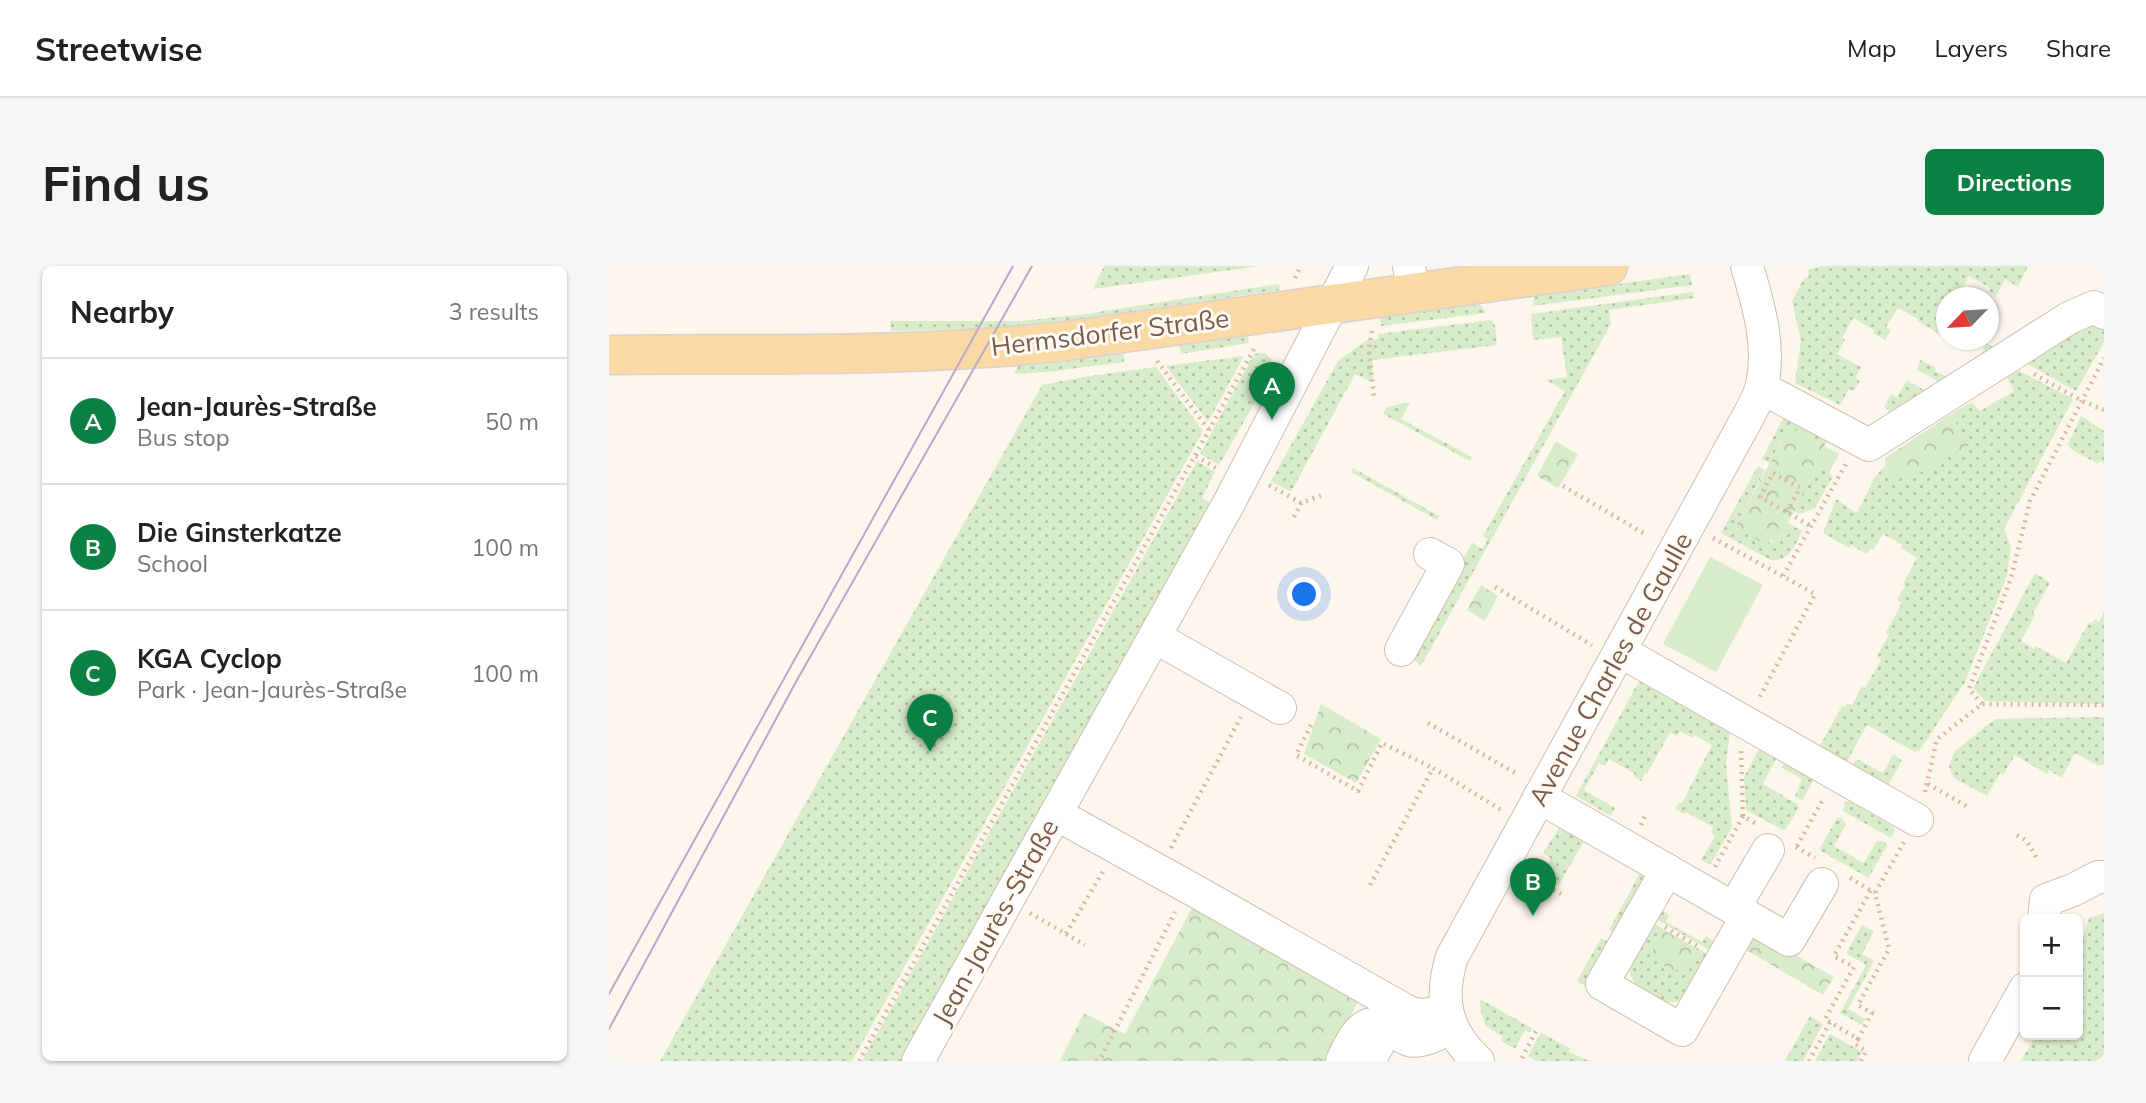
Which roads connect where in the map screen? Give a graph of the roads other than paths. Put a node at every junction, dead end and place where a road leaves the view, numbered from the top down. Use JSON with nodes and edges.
{"nodes":[{"id":1,"x":1352,"y":266,"type":"edge"},
{"id":2,"x":1608,"y":266,"type":"edge"},
{"id":3,"x":1747,"y":266,"type":"edge"},
{"id":4,"x":1411,"y":279,"type":"edge"},
{"id":5,"x":1332,"y":304,"type":"junction"},
{"id":6,"x":2104,"y":313,"type":"edge"},
{"id":7,"x":609,"y":355,"type":"edge"},
{"id":8,"x":1762,"y":388,"type":"junction"},
{"id":9,"x":1430,"y":554,"type":"dead end"},
{"id":10,"x":1154,"y":637,"type":"junction"},
{"id":11,"x":1608,"y":649,"type":"junction"},
{"id":12,"x":1401,"y":650,"type":"dead end"},
{"id":13,"x":1267,"y":700,"type":"road end"},
{"id":14,"x":1531,"y":787,"type":"junction"},
{"id":15,"x":1056,"y":814,"type":"junction"},
{"id":16,"x":1917,"y":820,"type":"road end"},
{"id":17,"x":1782,"y":848,"type":"road end"},
{"id":18,"x":1667,"y":870,"type":"junction"},
{"id":19,"x":2104,"y":877,"type":"edge"},
{"id":20,"x":1822,"y":884,"type":"dead end"},
{"id":21,"x":2045,"y":910,"type":"edge"},
{"id":22,"x":1741,"y":912,"type":"junction"},
{"id":23,"x":2020,"y":998,"type":"edge"},
{"id":24,"x":1449,"y":1019,"type":"junction"},
{"id":25,"x":1387,"y":1028,"type":"junction"},
{"id":26,"x":918,"y":1061,"type":"edge"},
{"id":27,"x":1342,"y":1061,"type":"edge"},
{"id":28,"x":1369,"y":1061,"type":"edge"},
{"id":29,"x":1478,"y":1061,"type":"edge"},
{"id":30,"x":1985,"y":1061,"type":"edge"}],
"edges":[{"from":1,"to":5,"type":"street","name":"Jean-Jaurès-Straße"},
{"from":2,"to":4,"type":"main road","name":"Hermsdorfer Straße"},
{"from":3,"to":8,"type":"street","name":"Avenue Charles de Gaulle"},
{"from":4,"to":5,"type":"main road","name":"Hermsdorfer Straße"},
{"from":5,"to":7,"type":"main road","name":"Hermsdorfer Straße"},
{"from":5,"to":10,"type":"street","name":"Jean-Jaurès-Straße"},
{"from":6,"to":8,"type":"street"},
{"from":8,"to":11,"type":"street","name":"Avenue Charles de Gaulle"},
{"from":9,"to":12,"type":"street"},
{"from":10,"to":13,"type":"street"},
{"from":10,"to":15,"type":"street","name":"Jean-Jaurès-Straße"},
{"from":11,"to":14,"type":"street","name":"Avenue Charles de Gaulle"},
{"from":11,"to":16,"type":"street"},
{"from":14,"to":18,"type":"street"},
{"from":14,"to":24,"type":"street","name":"Avenue Charles de Gaulle"},
{"from":15,"to":24,"type":"street"},
{"from":15,"to":26,"type":"street","name":"Jean-Jaurès-Straße"},
{"from":17,"to":22,"type":"street"},
{"from":18,"to":22,"type":"street"},
{"from":18,"to":22,"type":"street"},
{"from":19,"to":21,"type":"street"},
{"from":20,"to":22,"type":"street"},
{"from":23,"to":30,"type":"street"},
{"from":24,"to":25,"type":"street"},
{"from":24,"to":29,"type":"street"},
{"from":25,"to":27,"type":"street"},
{"from":25,"to":28,"type":"street"}]}
